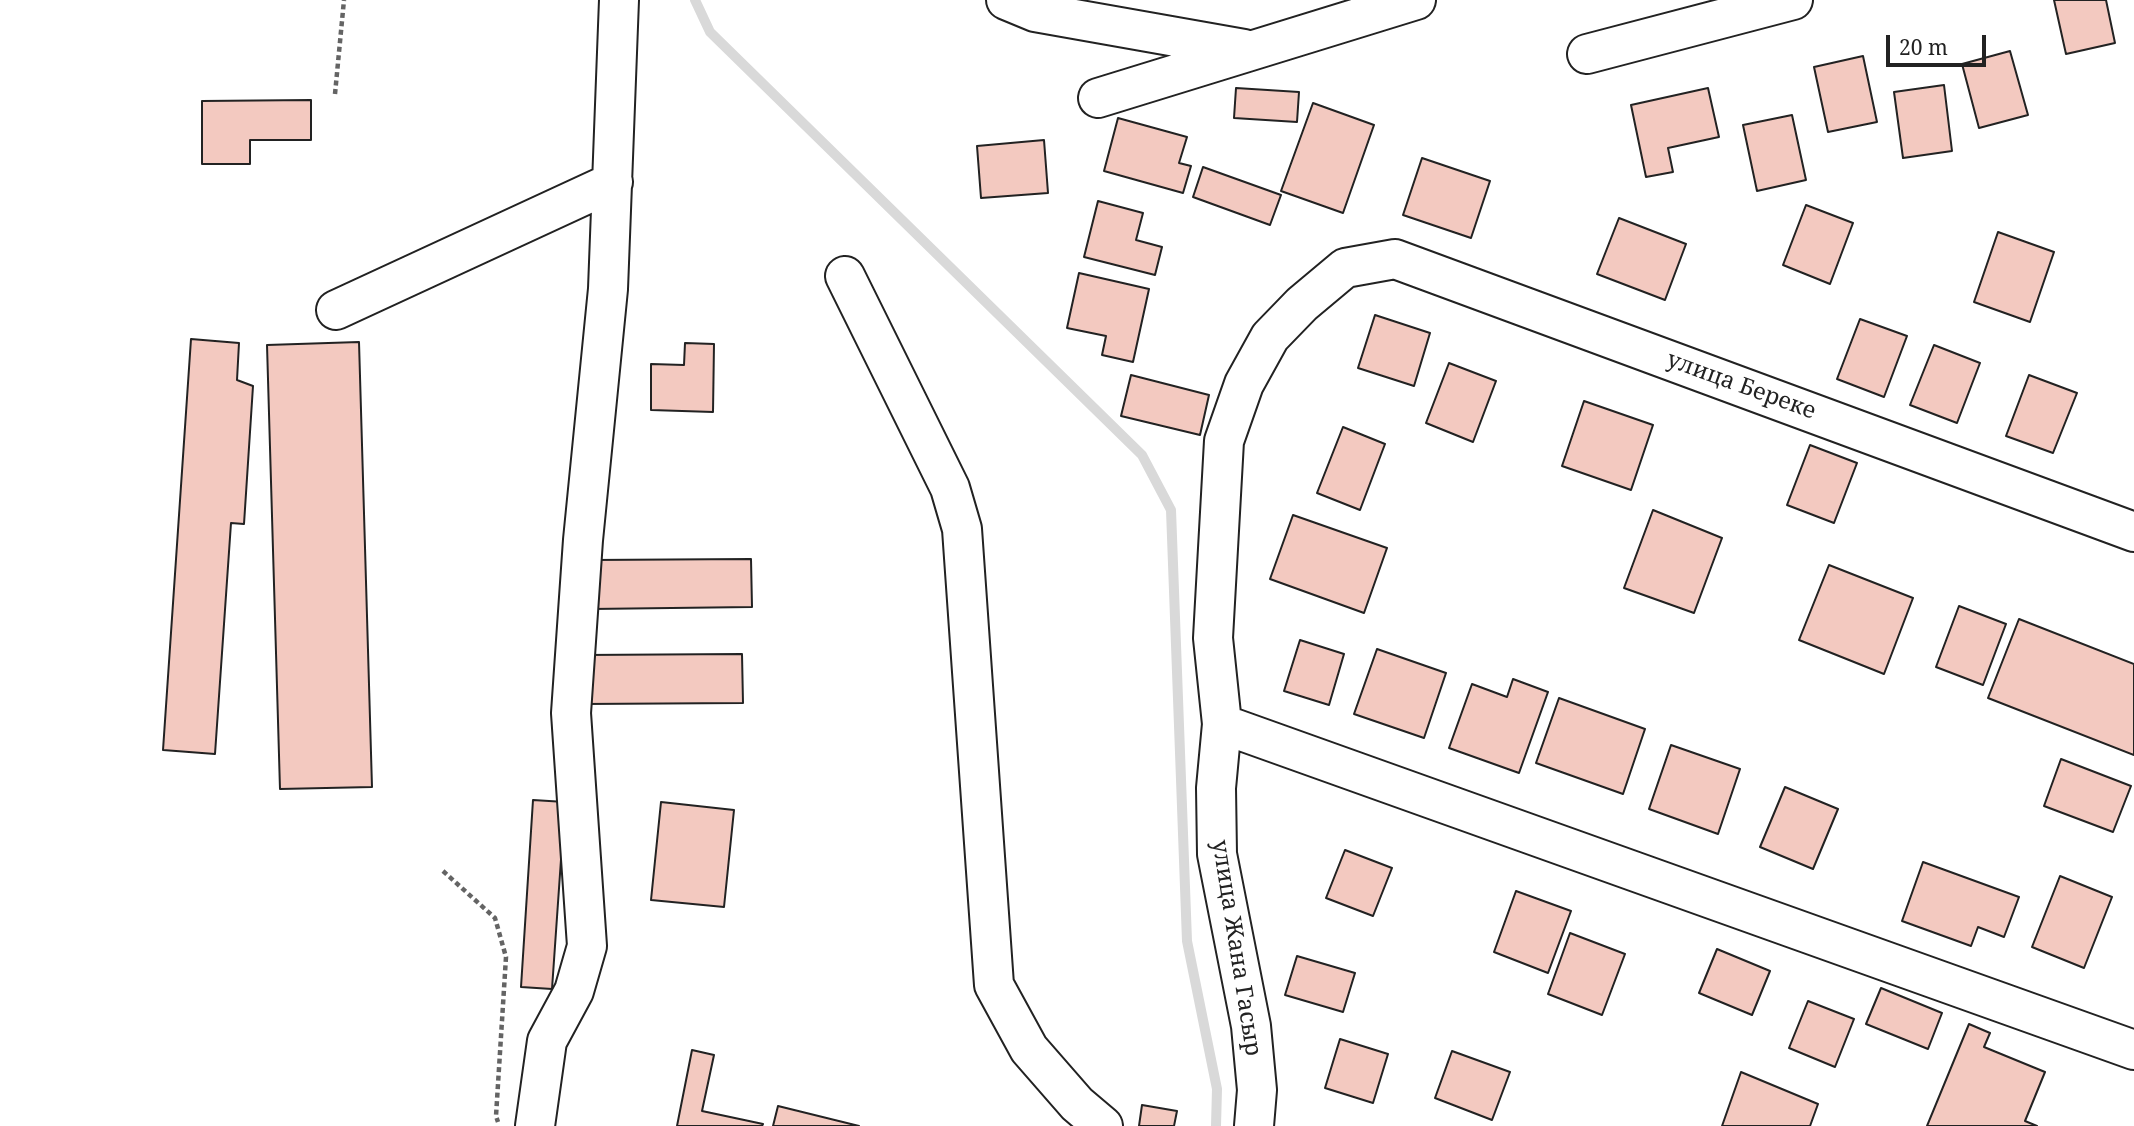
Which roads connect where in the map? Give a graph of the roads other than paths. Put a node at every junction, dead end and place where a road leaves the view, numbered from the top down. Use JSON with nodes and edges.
{"nodes":[{"id":1,"x":619,"y":0,"type":"edge"},
{"id":2,"x":1006,"y":0,"type":"edge"},
{"id":3,"x":1416,"y":0,"type":"edge"},
{"id":4,"x":1793,"y":0,"type":"edge"},
{"id":5,"x":1253,"y":50,"type":"junction"},
{"id":6,"x":1587,"y":54,"type":"dead end"},
{"id":7,"x":1098,"y":98,"type":"dead end"},
{"id":8,"x":612,"y":182,"type":"junction"},
{"id":9,"x":1345,"y":268,"type":"joint"},
{"id":10,"x":845,"y":276,"type":"dead end"},
{"id":11,"x":337,"y":310,"type":"dead end"},
{"id":12,"x":2134,"y":532,"type":"edge"},
{"id":13,"x":1222,"y":724,"type":"junction"},
{"id":14,"x":2134,"y":1050,"type":"edge"},
{"id":15,"x":537,"y":1118,"type":"edge"},
{"id":16,"x":1102,"y":1126,"type":"edge"},
{"id":17,"x":1254,"y":1126,"type":"edge"}],
"edges":[{"from":1,"to":8,"type":"street"},
{"from":2,"to":5,"type":"street"},
{"from":3,"to":5,"type":"street"},
{"from":4,"to":6,"type":"street"},
{"from":5,"to":7,"type":"street"},
{"from":8,"to":11,"type":"street"},
{"from":8,"to":15,"type":"street"},
{"from":9,"to":12,"type":"street","name":"улица Береке"},
{"from":9,"to":13,"type":"street","name":"улица Жана Гасыр"},
{"from":10,"to":16,"type":"street"},
{"from":13,"to":14,"type":"street"},
{"from":13,"to":17,"type":"street","name":"улица Жана Гасыр"}]}
